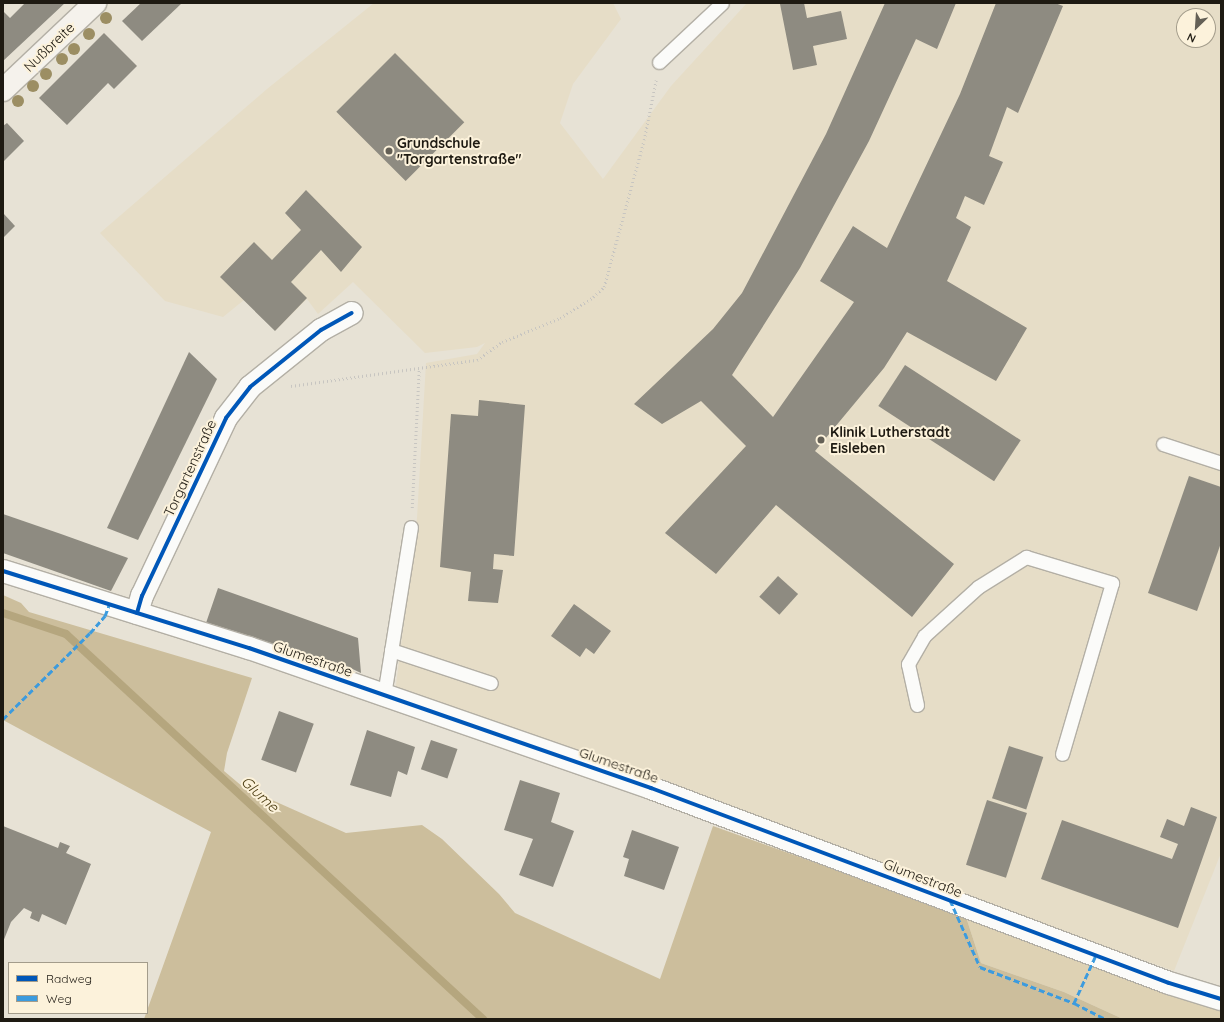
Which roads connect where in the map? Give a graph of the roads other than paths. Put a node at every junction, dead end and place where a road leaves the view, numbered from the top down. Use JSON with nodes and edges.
{"nodes":[{"id":1,"x":95,"y":3,"type":"edge"},
{"id":2,"x":722,"y":3,"type":"edge"},
{"id":3,"x":659,"y":62,"type":"road end"},
{"id":4,"x":3,"y":90,"type":"edge"},
{"id":5,"x":352,"y":313,"type":"dead end"},
{"id":6,"x":1163,"y":444,"type":"dead end"},
{"id":7,"x":1221,"y":463,"type":"edge"},
{"id":8,"x":411,"y":527,"type":"road end"},
{"id":9,"x":3,"y":571,"type":"edge"},
{"id":10,"x":137,"y":613,"type":"junction"},
{"id":11,"x":391,"y":650,"type":"junction"},
{"id":12,"x":491,"y":683,"type":"dead end"},
{"id":13,"x":384,"y":695,"type":"junction"},
{"id":14,"x":917,"y":705,"type":"dead end"},
{"id":15,"x":1062,"y":754,"type":"dead end"},
{"id":16,"x":1221,"y":999,"type":"edge"}],
"edges":[{"from":1,"to":4,"type":"main road","name":"Nußbreite"},
{"from":2,"to":3,"type":"lane"},
{"from":5,"to":10,"type":"street","name":"Torgartenstraße"},
{"from":6,"to":7,"type":"lane"},
{"from":8,"to":11,"type":"lane"},
{"from":9,"to":10,"type":"street","name":"Glumestraße"},
{"from":10,"to":13,"type":"street","name":"Glumestraße"},
{"from":11,"to":12,"type":"lane"},
{"from":11,"to":13,"type":"lane"},
{"from":13,"to":16,"type":"street","name":"Glumestraße"},
{"from":14,"to":15,"type":"lane"}]}
